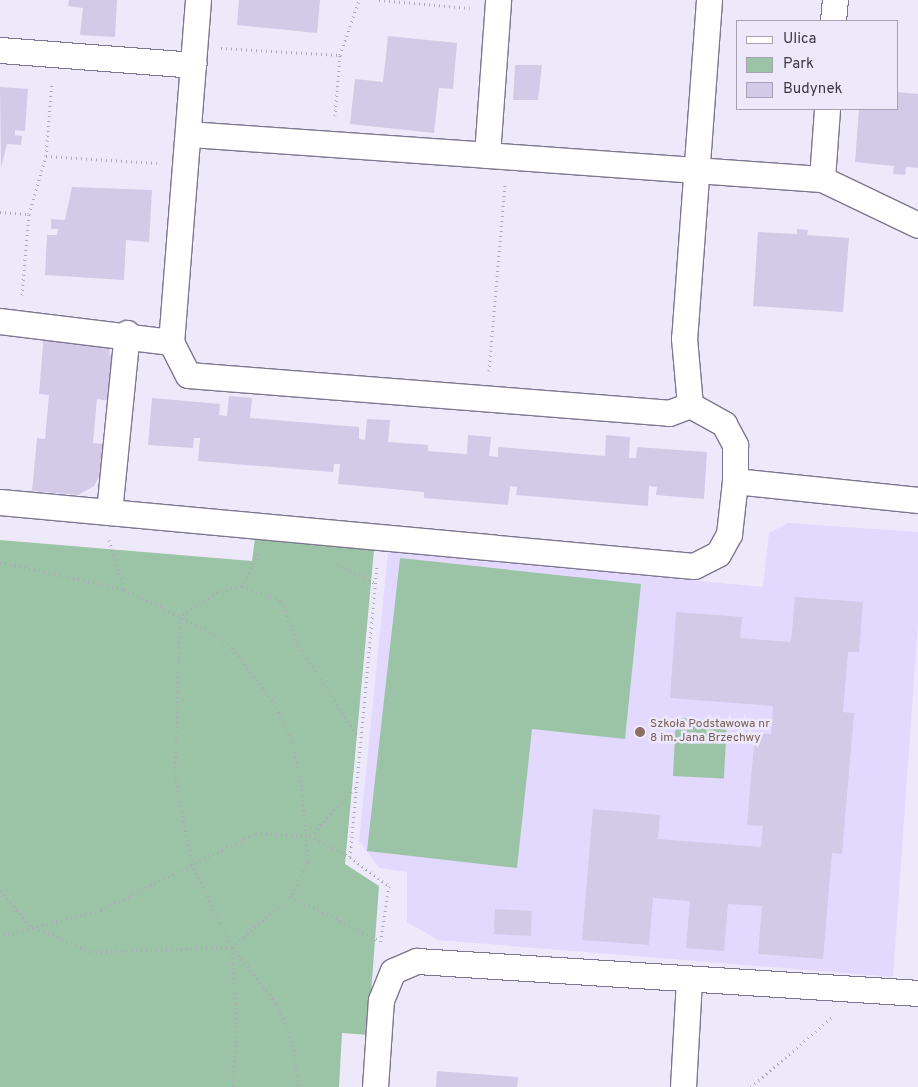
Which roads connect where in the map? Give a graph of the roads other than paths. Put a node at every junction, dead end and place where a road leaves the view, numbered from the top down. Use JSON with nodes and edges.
{"nodes":[{"id":1,"x":198,"y":0,"type":"edge"},
{"id":2,"x":709,"y":0,"type":"edge"},
{"id":3,"x":835,"y":0,"type":"edge"},
{"id":4,"x":498,"y":6,"type":"edge"},
{"id":5,"x":833,"y":20,"type":"edge"},
{"id":6,"x":0,"y":50,"type":"edge"},
{"id":7,"x":194,"y":56,"type":"junction"},
{"id":8,"x":827,"y":110,"type":"edge"},
{"id":9,"x":189,"y":134,"type":"junction"},
{"id":10,"x":497,"y":156,"type":"junction"},
{"id":11,"x":697,"y":172,"type":"junction"},
{"id":12,"x":822,"y":179,"type":"junction"},
{"id":13,"x":918,"y":225,"type":"edge"},
{"id":14,"x":10,"y":322,"type":"edge"},
{"id":15,"x":127,"y":333,"type":"junction"},
{"id":16,"x":171,"y":342,"type":"junction"},
{"id":17,"x":690,"y":405,"type":"junction"},
{"id":18,"x":735,"y":481,"type":"junction"},
{"id":19,"x":918,"y":500,"type":"edge"},
{"id":20,"x":0,"y":502,"type":"edge"},
{"id":21,"x":110,"y":512,"type":"junction"},
{"id":22,"x":689,"y":980,"type":"junction"},
{"id":23,"x":918,"y":993,"type":"edge"},
{"id":24,"x":375,"y":1087,"type":"edge"},
{"id":25,"x":683,"y":1087,"type":"edge"}],
"edges":[{"from":1,"to":7,"type":"street"},
{"from":2,"to":11,"type":"street"},
{"from":3,"to":5,"type":"street"},
{"from":4,"to":10,"type":"street"},
{"from":6,"to":7,"type":"street"},
{"from":7,"to":9,"type":"street"},
{"from":8,"to":12,"type":"street"},
{"from":9,"to":10,"type":"street"},
{"from":9,"to":16,"type":"street"},
{"from":10,"to":11,"type":"street"},
{"from":11,"to":12,"type":"street"},
{"from":11,"to":17,"type":"street"},
{"from":12,"to":13,"type":"street"},
{"from":14,"to":15,"type":"street"},
{"from":15,"to":16,"type":"street"},
{"from":15,"to":21,"type":"street"},
{"from":16,"to":17,"type":"street"},
{"from":17,"to":18,"type":"street"},
{"from":18,"to":19,"type":"street"},
{"from":18,"to":21,"type":"street"},
{"from":20,"to":21,"type":"street"},
{"from":22,"to":23,"type":"street"},
{"from":22,"to":24,"type":"street"},
{"from":22,"to":25,"type":"street"}]}
